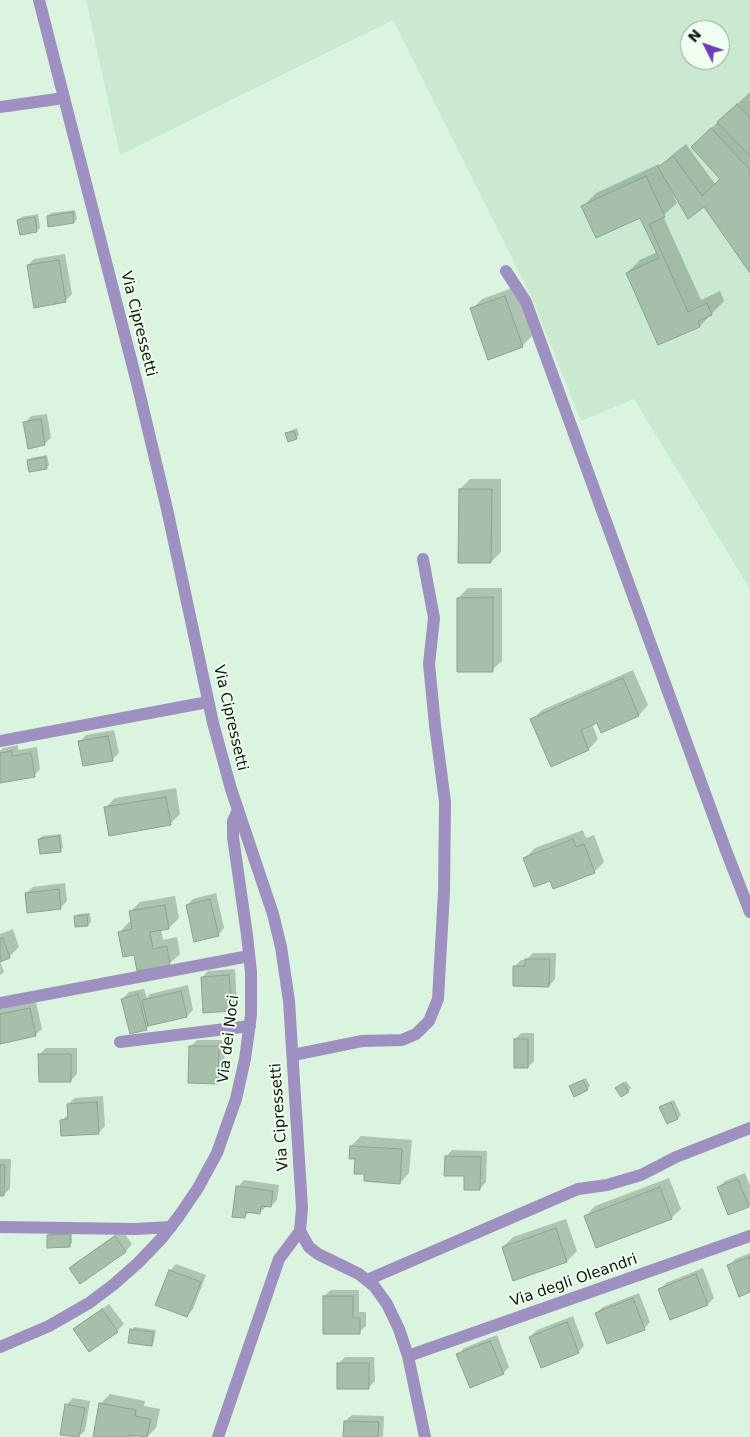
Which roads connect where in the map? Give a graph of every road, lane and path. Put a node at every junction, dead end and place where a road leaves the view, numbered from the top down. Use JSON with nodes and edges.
{"nodes":[{"id":1,"x":39,"y":0,"type":"edge"},
{"id":2,"x":64,"y":98,"type":"junction"},
{"id":3,"x":0,"y":108,"type":"edge"},
{"id":4,"x":506,"y":271,"type":"dead end"},
{"id":5,"x":423,"y":559,"type":"dead end"},
{"id":6,"x":208,"y":702,"type":"junction"},
{"id":7,"x":0,"y":741,"type":"edge"},
{"id":8,"x":238,"y":810,"type":"junction"},
{"id":9,"x":750,"y":912,"type":"edge"},
{"id":10,"x":249,"y":956,"type":"junction"},
{"id":11,"x":0,"y":1003,"type":"edge"},
{"id":12,"x":250,"y":1026,"type":"junction"},
{"id":13,"x":120,"y":1042,"type":"dead end"},
{"id":14,"x":293,"y":1055,"type":"junction"},
{"id":15,"x":750,"y":1128,"type":"edge"},
{"id":16,"x":0,"y":1227,"type":"edge"},
{"id":17,"x":171,"y":1227,"type":"junction"},
{"id":18,"x":300,"y":1231,"type":"junction"},
{"id":19,"x":750,"y":1236,"type":"edge"},
{"id":20,"x":367,"y":1280,"type":"junction"},
{"id":21,"x":0,"y":1347,"type":"edge"},
{"id":22,"x":408,"y":1356,"type":"junction"},
{"id":23,"x":218,"y":1437,"type":"edge"},
{"id":24,"x":425,"y":1437,"type":"edge"}],
"edges":[{"from":1,"to":2,"type":"street","name":"Via Cipressetti"},
{"from":2,"to":3,"type":"street"},
{"from":2,"to":6,"type":"street","name":"Via Cipressetti"},
{"from":4,"to":9,"type":"street"},
{"from":5,"to":14,"type":"street"},
{"from":6,"to":7,"type":"street"},
{"from":6,"to":8,"type":"street","name":"Via Cipressetti"},
{"from":8,"to":10,"type":"street","name":"Via dei Noci"},
{"from":8,"to":14,"type":"street","name":"Via Cipressetti"},
{"from":10,"to":11,"type":"street"},
{"from":10,"to":12,"type":"street","name":"Via dei Noci"},
{"from":12,"to":13,"type":"street"},
{"from":12,"to":17,"type":"street","name":"Via dei Noci"},
{"from":14,"to":18,"type":"street","name":"Via Cipressetti"},
{"from":15,"to":20,"type":"street"},
{"from":16,"to":17,"type":"street"},
{"from":17,"to":21,"type":"street","name":"Via dei Noci"},
{"from":18,"to":20,"type":"street"},
{"from":18,"to":23,"type":"street"},
{"from":19,"to":22,"type":"street","name":"Via degli Oleandri"},
{"from":20,"to":22,"type":"street"},
{"from":22,"to":24,"type":"street"}]}
